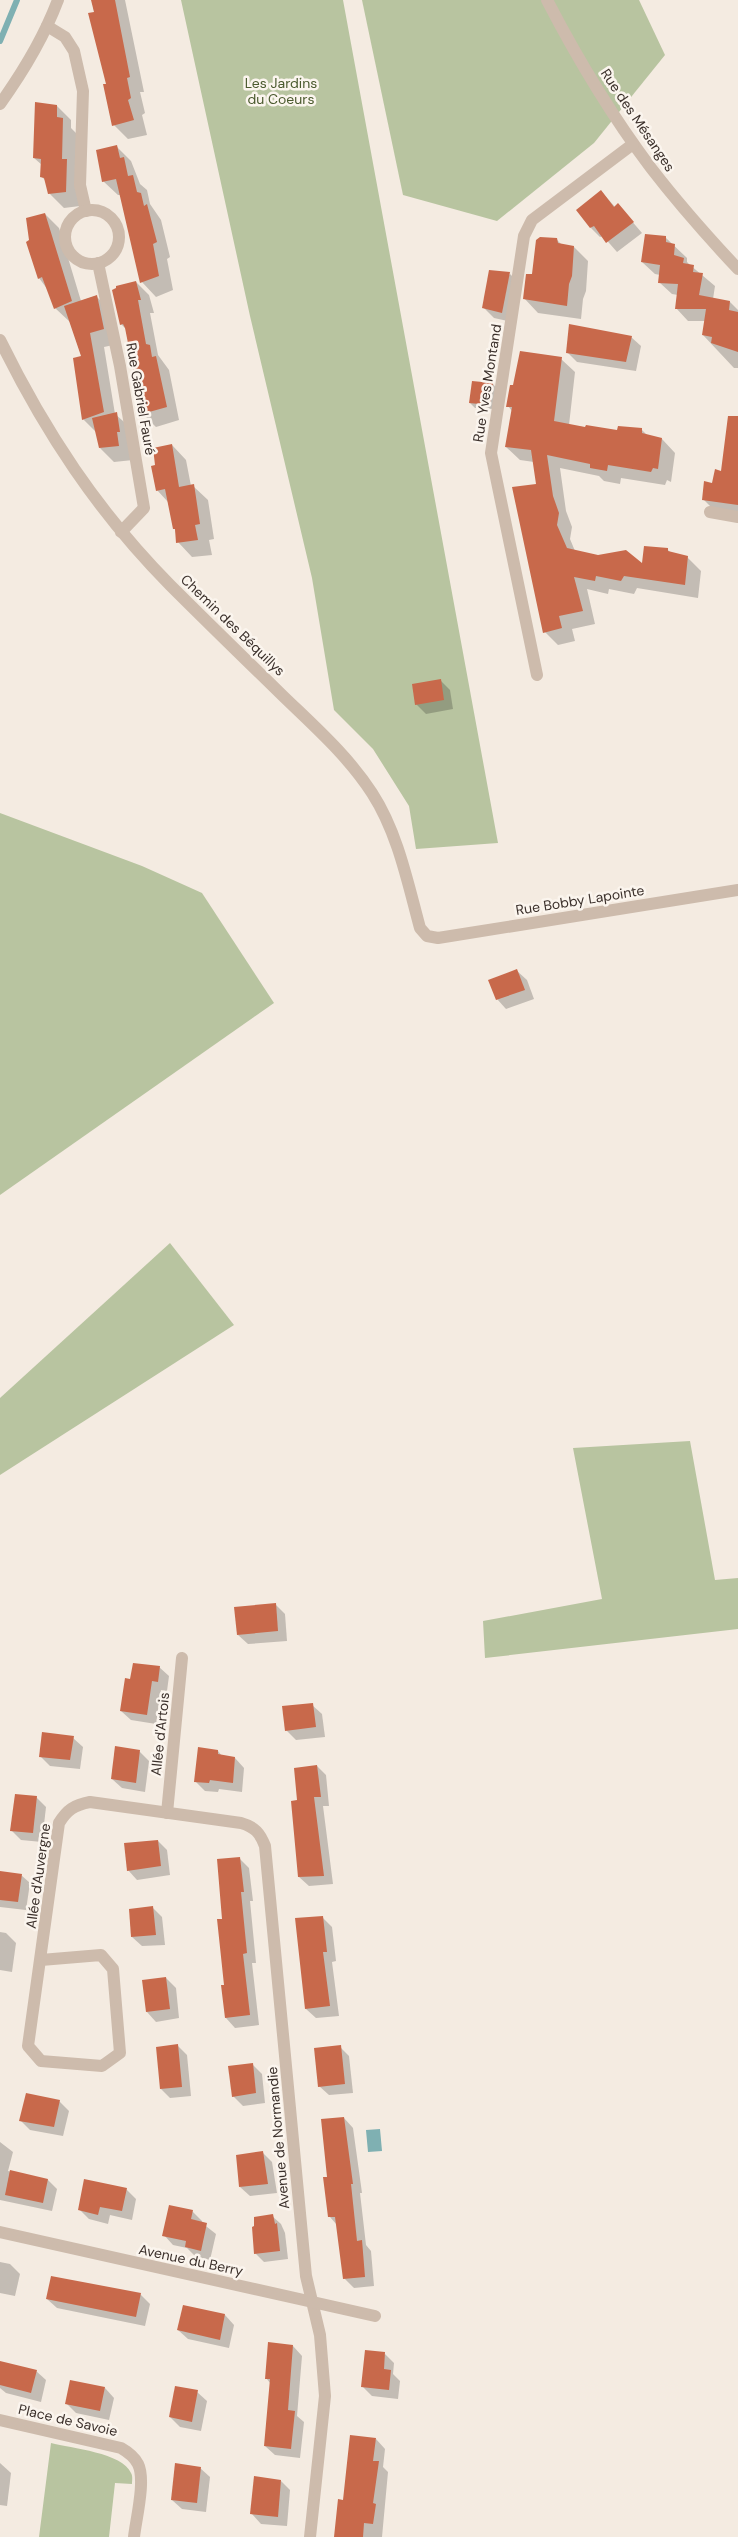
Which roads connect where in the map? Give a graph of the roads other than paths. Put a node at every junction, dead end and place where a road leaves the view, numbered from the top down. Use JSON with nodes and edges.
{"nodes":[{"id":1,"x":58,"y":0,"type":"edge"},
{"id":2,"x":547,"y":0,"type":"edge"},
{"id":3,"x":47,"y":26,"type":"junction"},
{"id":4,"x":0,"y":104,"type":"edge"},
{"id":5,"x":634,"y":144,"type":"junction"},
{"id":6,"x":86,"y":210,"type":"junction"},
{"id":7,"x":98,"y":264,"type":"junction"},
{"id":8,"x":738,"y":269,"type":"edge"},
{"id":9,"x":0,"y":340,"type":"edge"},
{"id":10,"x":710,"y":512,"type":"dead end"},
{"id":11,"x":738,"y":516,"type":"edge"},
{"id":12,"x":121,"y":532,"type":"junction"},
{"id":13,"x":537,"y":675,"type":"dead end"},
{"id":14,"x":738,"y":890,"type":"edge"},
{"id":15,"x":427,"y":936,"type":"joint"},
{"id":16,"x":182,"y":1658,"type":"dead end"},
{"id":17,"x":167,"y":1813,"type":"junction"},
{"id":18,"x":41,"y":1960,"type":"junction"},
{"id":19,"x":0,"y":2232,"type":"edge"},
{"id":20,"x":312,"y":2302,"type":"junction"},
{"id":21,"x":375,"y":2316,"type":"dead end"},
{"id":22,"x":0,"y":2420,"type":"edge"},
{"id":23,"x":134,"y":2537,"type":"edge"},
{"id":24,"x":310,"y":2537,"type":"edge"}],
"edges":[{"from":1,"to":3,"type":"street"},
{"from":2,"to":5,"type":"street","name":"Rue des Mésanges"},
{"from":3,"to":4,"type":"street"},
{"from":3,"to":6,"type":"street"},
{"from":5,"to":8,"type":"street","name":"Rue des Mésanges"},
{"from":5,"to":13,"type":"street","name":"Rue Yves Montand"},
{"from":6,"to":7,"type":"street"},
{"from":6,"to":7,"type":"street"},
{"from":7,"to":12,"type":"street","name":"Rue Gabriel Fauré"},
{"from":9,"to":12,"type":"street","name":"Chemin des Béquillys"},
{"from":10,"to":11,"type":"street"},
{"from":12,"to":15,"type":"street","name":"Chemin des Béquillys"},
{"from":14,"to":15,"type":"street","name":"Rue Bobby Lapointe"},
{"from":16,"to":17,"type":"street","name":"Allée d'Artois"},
{"from":17,"to":18,"type":"street","name":"Allée d'Auvergne"},
{"from":17,"to":20,"type":"street","name":"Avenue de Normandie"},
{"from":18,"to":18,"type":"street","name":"Allée d'Auvergne"},
{"from":19,"to":20,"type":"street","name":"Avenue du Berry"},
{"from":20,"to":21,"type":"street","name":"Avenue du Berry"},
{"from":20,"to":24,"type":"street","name":"Avenue de Normandie"},
{"from":22,"to":23,"type":"street","name":"Place de Savoie"}]}
